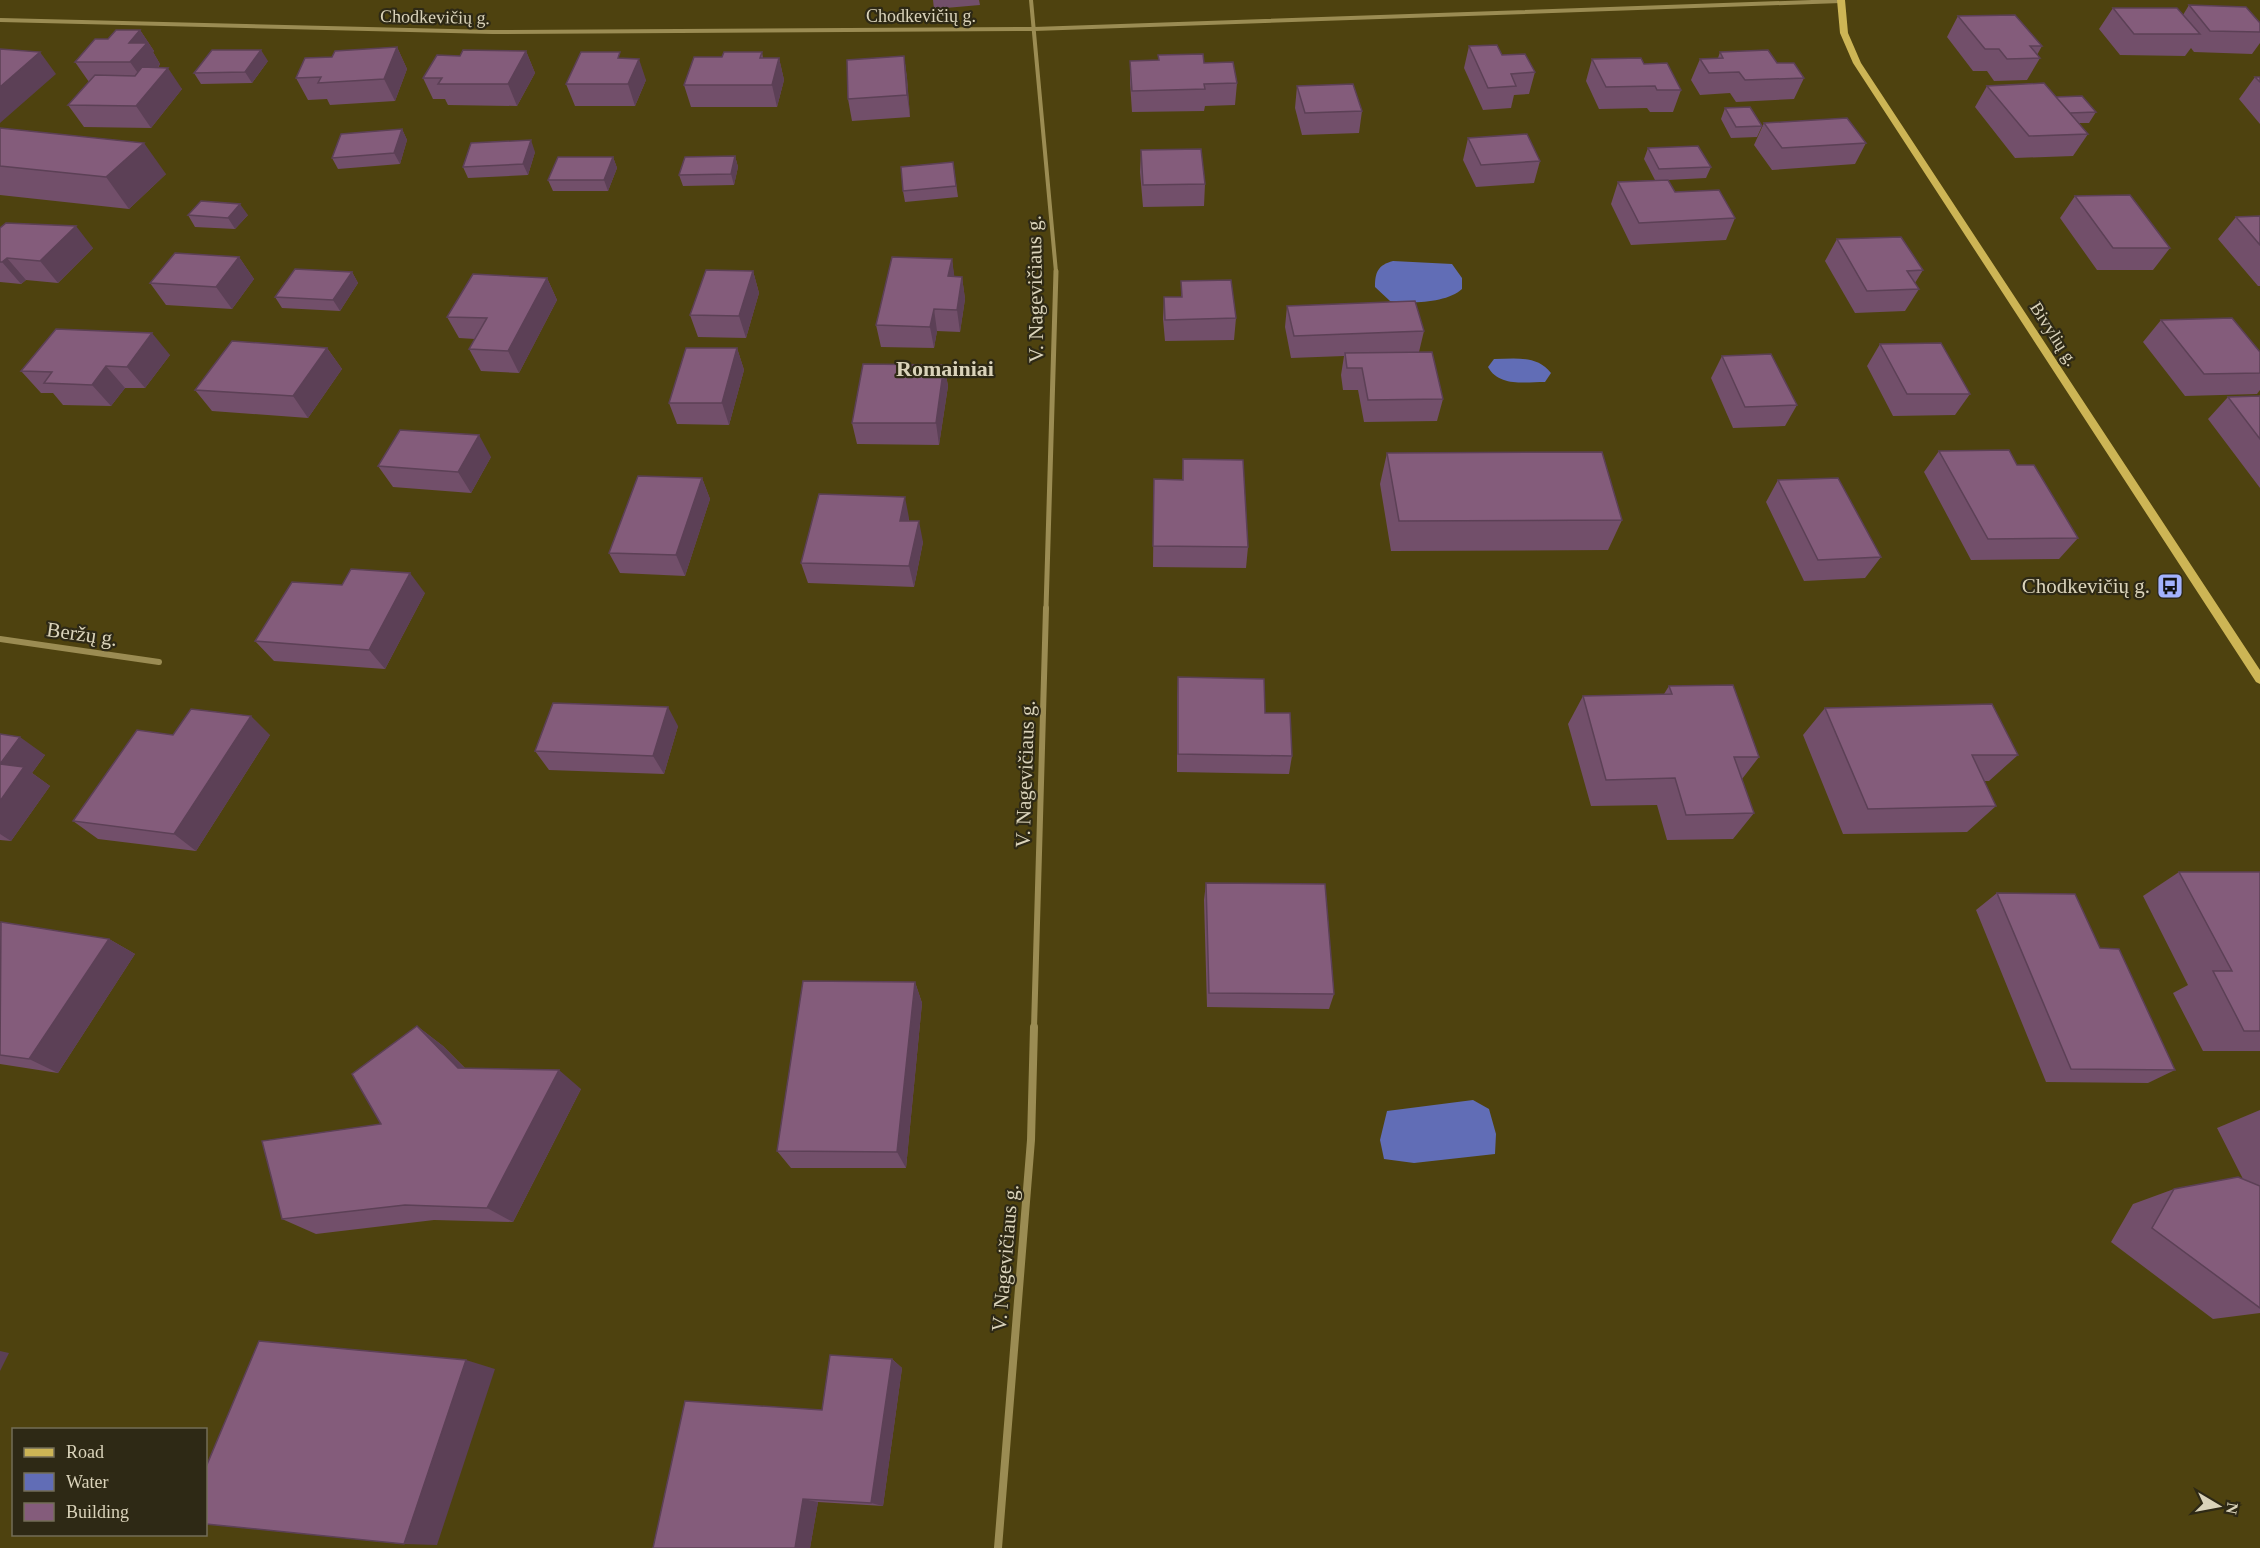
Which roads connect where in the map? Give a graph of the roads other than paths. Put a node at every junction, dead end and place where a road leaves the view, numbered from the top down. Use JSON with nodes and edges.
{"nodes":[{"id":1,"x":1032,"y":0,"type":"edge"},
{"id":2,"x":1841,"y":0,"type":"edge"},
{"id":3,"x":0,"y":20,"type":"edge"},
{"id":4,"x":1034,"y":29,"type":"junction"},
{"id":5,"x":0,"y":639,"type":"edge"},
{"id":6,"x":159,"y":662,"type":"dead end"},
{"id":7,"x":2260,"y":679,"type":"edge"},
{"id":8,"x":998,"y":1548,"type":"edge"}],
"edges":[{"from":1,"to":4,"type":"street","name":"V. Nagevičiaus g."},
{"from":2,"to":4,"type":"street","name":"Chodkevičių g."},
{"from":2,"to":7,"type":"street","name":"Bivylių g."},
{"from":3,"to":4,"type":"street","name":"Chodkevičių g."},
{"from":4,"to":8,"type":"street","name":"V. Nagevičiaus g."},
{"from":5,"to":6,"type":"street","name":"Beržų g."}]}
